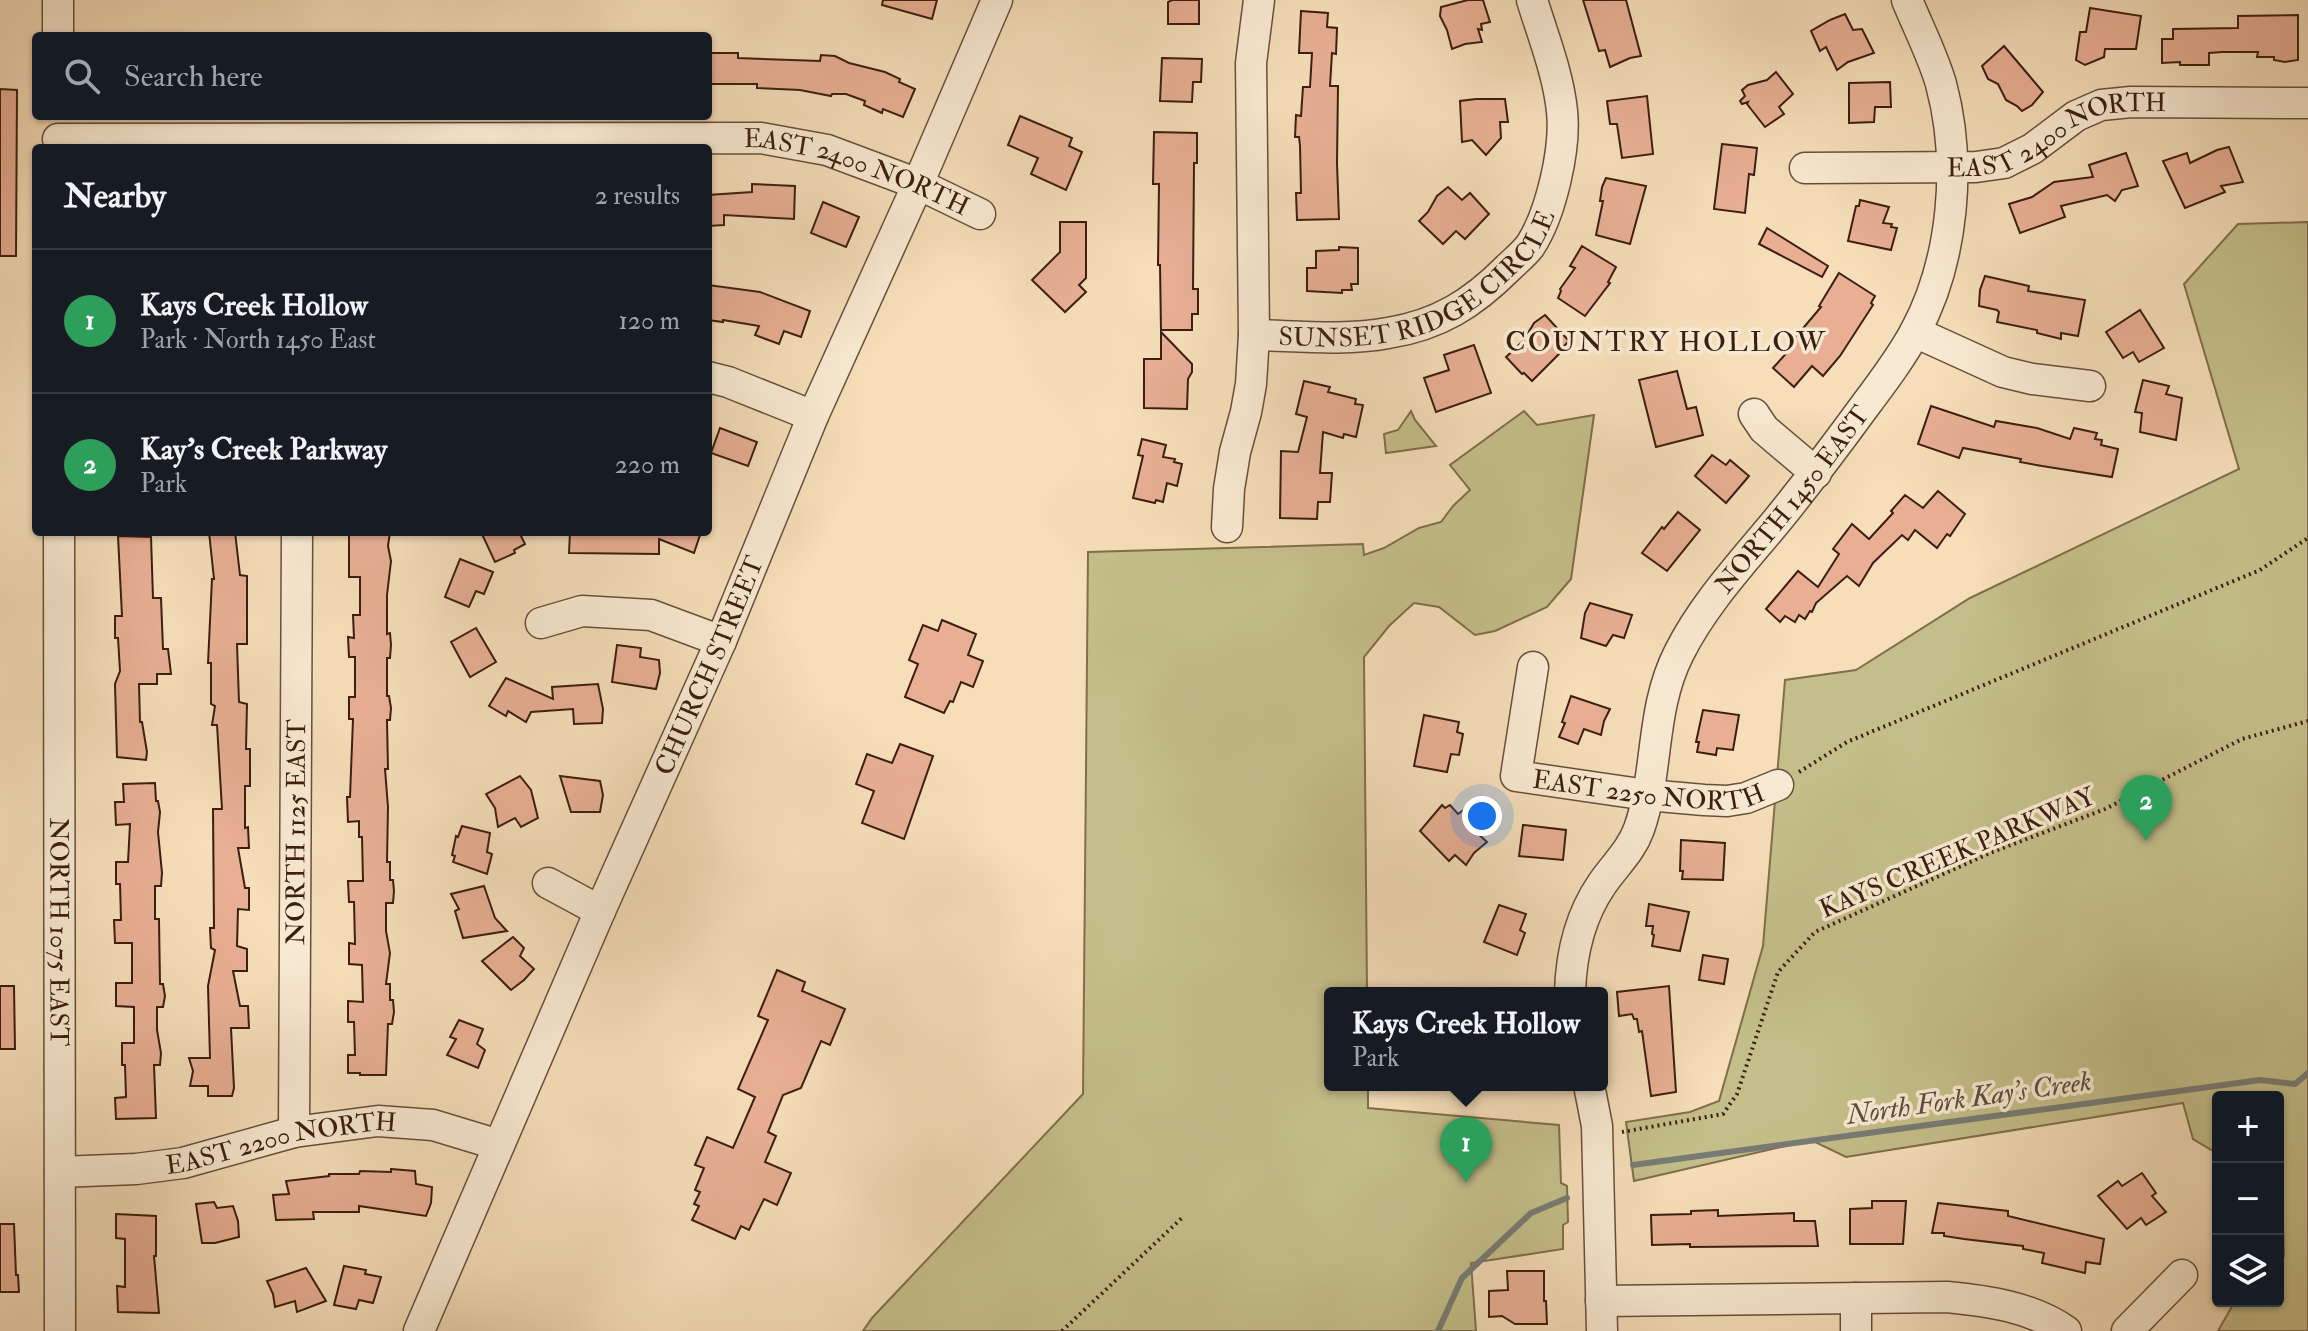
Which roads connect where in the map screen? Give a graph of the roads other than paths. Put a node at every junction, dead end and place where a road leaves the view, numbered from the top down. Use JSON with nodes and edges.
{"nodes":[{"id":1,"x":58,"y":0,"type":"edge"},
{"id":2,"x":997,"y":0,"type":"edge"},
{"id":3,"x":1259,"y":0,"type":"edge"},
{"id":4,"x":1532,"y":0,"type":"edge"},
{"id":5,"x":1907,"y":0,"type":"edge"},
{"id":6,"x":58,"y":32,"type":"edge"},
{"id":7,"x":2308,"y":103,"type":"edge"},
{"id":8,"x":58,"y":134,"type":"edge"},
{"id":9,"x":1953,"y":167,"type":"junction"},
{"id":10,"x":1805,"y":168,"type":"dead end"},
{"id":11,"x":918,"y":184,"type":"junction"},
{"id":12,"x":980,"y":214,"type":"dead end"},
{"id":13,"x":1915,"y":332,"type":"junction"},
{"id":14,"x":1254,"y":335,"type":"junction"},
{"id":15,"x":712,"y":378,"type":"edge"},
{"id":16,"x":2090,"y":386,"type":"dead end"},
{"id":17,"x":1754,"y":414,"type":"dead end"},
{"id":18,"x":813,"y":416,"type":"junction"},
{"id":19,"x":1816,"y":473,"type":"junction"},
{"id":20,"x":1227,"y":527,"type":"dead end"},
{"id":21,"x":59,"y":536,"type":"edge"},
{"id":22,"x":297,"y":536,"type":"edge"},
{"id":23,"x":541,"y":623,"type":"dead end"},
{"id":24,"x":721,"y":641,"type":"junction"},
{"id":25,"x":1533,"y":667,"type":"dead end"},
{"id":26,"x":1778,"y":785,"type":"road end"},
{"id":27,"x":1647,"y":795,"type":"junction"},
{"id":28,"x":548,"y":883,"type":"dead end"},
{"id":29,"x":600,"y":911,"type":"junction"},
{"id":30,"x":1570,"y":987,"type":"edge"},
{"id":31,"x":1590,"y":1091,"type":"edge"},
{"id":32,"x":294,"y":1132,"type":"junction"},
{"id":33,"x":499,"y":1145,"type":"junction"},
{"id":34,"x":60,"y":1172,"type":"junction"},
{"id":35,"x":2182,"y":1275,"type":"dead end"},
{"id":36,"x":1856,"y":1298,"type":"junction"},
{"id":37,"x":1602,"y":1316,"type":"edge"},
{"id":38,"x":60,"y":1331,"type":"edge"},
{"id":39,"x":419,"y":1331,"type":"edge"},
{"id":40,"x":1856,"y":1331,"type":"edge"},
{"id":41,"x":2066,"y":1331,"type":"edge"},
{"id":42,"x":2127,"y":1331,"type":"edge"}],
"edges":[{"from":1,"to":6,"type":"street"},
{"from":2,"to":11,"type":"street","name":"CHURCH STREET"},
{"from":3,"to":14,"type":"street"},
{"from":4,"to":14,"type":"street","name":"SUNSET RIDGE CIRCLE"},
{"from":5,"to":9,"type":"street","name":"NORTH 1450 EAST"},
{"from":7,"to":9,"type":"street","name":"EAST 2400 NORTH"},
{"from":8,"to":11,"type":"street","name":"EAST 2400 NORTH"},
{"from":9,"to":10,"type":"street","name":"EAST 2400 NORTH"},
{"from":9,"to":13,"type":"street","name":"NORTH 1450 EAST"},
{"from":11,"to":12,"type":"street","name":"EAST 2400 NORTH"},
{"from":11,"to":18,"type":"street","name":"CHURCH STREET"},
{"from":13,"to":16,"type":"street"},
{"from":13,"to":19,"type":"street","name":"NORTH 1450 EAST"},
{"from":14,"to":20,"type":"street"},
{"from":15,"to":18,"type":"street"},
{"from":17,"to":19,"type":"street"},
{"from":18,"to":24,"type":"street","name":"CHURCH STREET"},
{"from":19,"to":27,"type":"street","name":"NORTH 1450 EAST"},
{"from":21,"to":34,"type":"street","name":"NORTH 1075 EAST"},
{"from":22,"to":32,"type":"street","name":"NORTH 1125 EAST"},
{"from":23,"to":24,"type":"street"},
{"from":24,"to":29,"type":"street","name":"CHURCH STREET"},
{"from":25,"to":27,"type":"street","name":"EAST 2250 NORTH"},
{"from":26,"to":27,"type":"street","name":"EAST 2250 NORTH"},
{"from":27,"to":30,"type":"street","name":"NORTH 1450 EAST"},
{"from":28,"to":29,"type":"street"},
{"from":29,"to":33,"type":"street","name":"CHURCH STREET"},
{"from":31,"to":37,"type":"street"},
{"from":32,"to":33,"type":"street","name":"EAST 2200 NORTH"},
{"from":32,"to":34,"type":"street","name":"EAST 2200 NORTH"},
{"from":33,"to":39,"type":"street","name":"CHURCH STREET"},
{"from":34,"to":38,"type":"street","name":"NORTH 1075 EAST"},
{"from":35,"to":42,"type":"street"},
{"from":36,"to":37,"type":"street"},
{"from":36,"to":40,"type":"street"},
{"from":36,"to":41,"type":"street"}]}
